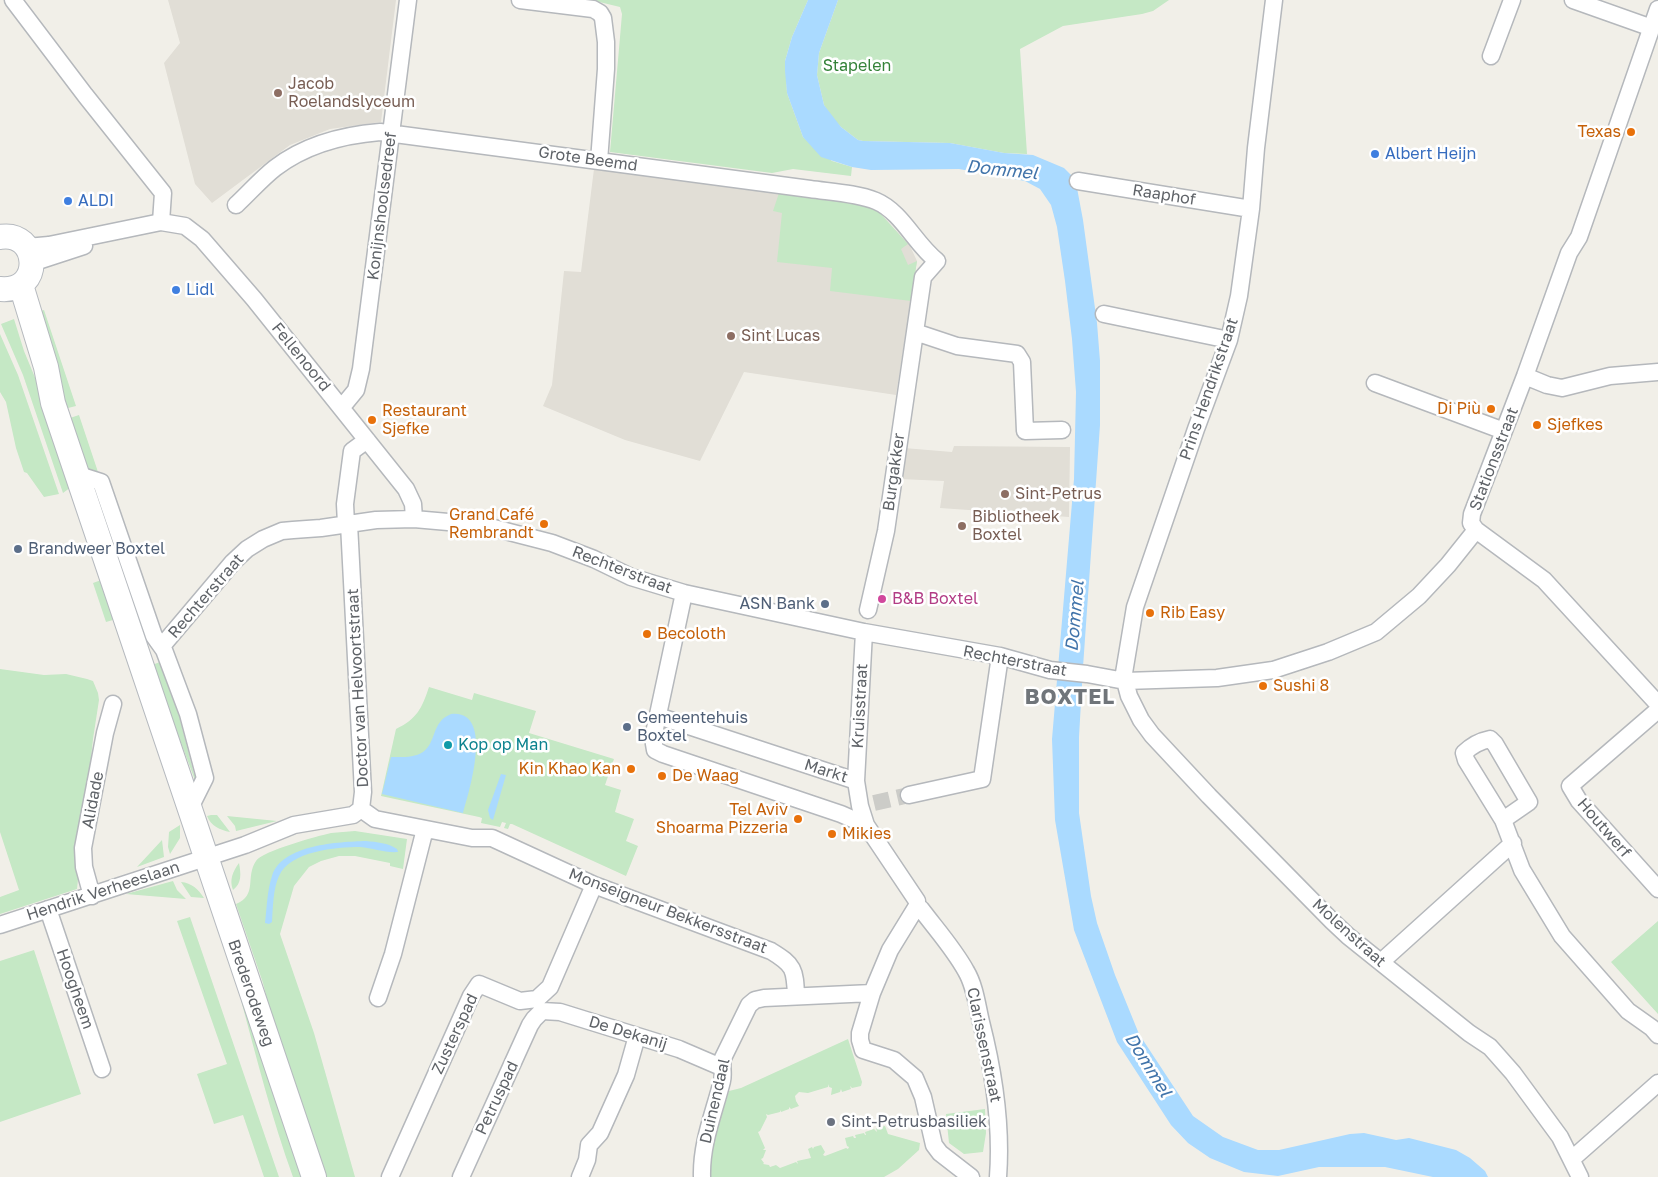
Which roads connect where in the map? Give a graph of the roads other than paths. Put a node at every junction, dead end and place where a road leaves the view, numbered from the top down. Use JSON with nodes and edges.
{"nodes":[{"id":1,"x":12,"y":0,"type":"edge"},
{"id":2,"x":408,"y":0,"type":"edge"},
{"id":3,"x":520,"y":0,"type":"edge"},
{"id":4,"x":1274,"y":0,"type":"edge"},
{"id":5,"x":1512,"y":0,"type":"edge"},
{"id":6,"x":1573,"y":0,"type":"edge"},
{"id":7,"x":1658,"y":9,"type":"edge"},
{"id":8,"x":1652,"y":28,"type":"junction"},
{"id":9,"x":1492,"y":56,"type":"dead end"},
{"id":10,"x":392,"y":133,"type":"junction"},
{"id":11,"x":599,"y":161,"type":"junction"},
{"id":12,"x":1078,"y":181,"type":"dead end"},
{"id":13,"x":236,"y":205,"type":"dead end"},
{"id":14,"x":1251,"y":209,"type":"junction"},
{"id":15,"x":161,"y":222,"type":"junction"},
{"id":16,"x":1,"y":233,"type":"edge"},
{"id":17,"x":29,"y":255,"type":"junction"},
{"id":18,"x":937,"y":261,"type":"joint"},
{"id":19,"x":9,"y":288,"type":"edge"},
{"id":20,"x":1104,"y":314,"type":"dead end"},
{"id":21,"x":915,"y":332,"type":"junction"},
{"id":22,"x":1229,"y":340,"type":"junction"},
{"id":23,"x":1658,"y":372,"type":"edge"},
{"id":24,"x":1525,"y":376,"type":"junction"},
{"id":25,"x":1375,"y":383,"type":"dead end"},
{"id":26,"x":342,"y":407,"type":"junction"},
{"id":27,"x":1062,"y":430,"type":"dead end"},
{"id":28,"x":1504,"y":431,"type":"junction"},
{"id":29,"x":367,"y":440,"type":"junction"},
{"id":30,"x":79,"y":475,"type":"junction"},
{"id":31,"x":414,"y":519,"type":"junction"},
{"id":32,"x":347,"y":524,"type":"junction"},
{"id":33,"x":1476,"y":530,"type":"junction"},
{"id":34,"x":684,"y":593,"type":"junction"},
{"id":35,"x":868,"y":610,"type":"dead end"},
{"id":36,"x":864,"y":632,"type":"junction"},
{"id":37,"x":162,"y":646,"type":"junction"},
{"id":38,"x":1000,"y":656,"type":"junction"},
{"id":39,"x":1125,"y":682,"type":"junction"},
{"id":40,"x":113,"y":704,"type":"dead end"},
{"id":41,"x":1658,"y":704,"type":"edge"},
{"id":42,"x":1658,"y":710,"type":"edge"},
{"id":43,"x":658,"y":716,"type":"junction"},
{"id":44,"x":856,"y":781,"type":"junction"},
{"id":45,"x":908,"y":795,"type":"tunnel mouth"},
{"id":46,"x":190,"y":808,"type":"junction"},
{"id":47,"x":361,"y":809,"type":"junction"},
{"id":48,"x":1503,"y":820,"type":"junction"},
{"id":49,"x":866,"y":825,"type":"junction"},
{"id":50,"x":425,"y":829,"type":"junction"},
{"id":51,"x":1513,"y":843,"type":"junction"},
{"id":52,"x":206,"y":857,"type":"junction"},
{"id":53,"x":594,"y":885,"type":"junction"},
{"id":54,"x":1658,"y":888,"type":"edge"},
{"id":55,"x":92,"y":896,"type":"junction"},
{"id":56,"x":917,"y":906,"type":"junction"},
{"id":57,"x":48,"y":909,"type":"junction"},
{"id":58,"x":0,"y":925,"type":"edge"},
{"id":59,"x":1381,"y":962,"type":"junction"},
{"id":60,"x":872,"y":993,"type":"junction"},
{"id":61,"x":796,"y":996,"type":"junction"},
{"id":62,"x":378,"y":998,"type":"dead end"},
{"id":63,"x":534,"y":1019,"type":"joint"},
{"id":64,"x":1658,"y":1035,"type":"edge"},
{"id":65,"x":637,"y":1036,"type":"junction"},
{"id":66,"x":721,"y":1067,"type":"junction"},
{"id":67,"x":102,"y":1069,"type":"dead end"},
{"id":68,"x":1658,"y":1083,"type":"edge"},
{"id":69,"x":1572,"y":1159,"type":"junction"},
{"id":70,"x":314,"y":1177,"type":"edge"},
{"id":71,"x":390,"y":1177,"type":"edge"},
{"id":72,"x":461,"y":1177,"type":"edge"},
{"id":73,"x":580,"y":1177,"type":"edge"},
{"id":74,"x":702,"y":1177,"type":"edge"},
{"id":75,"x":971,"y":1177,"type":"edge"},
{"id":76,"x":998,"y":1177,"type":"edge"},
{"id":77,"x":1580,"y":1177,"type":"edge"}],
"edges":[{"from":1,"to":15,"type":"street"},
{"from":2,"to":10,"type":"street","name":"Konijnshoolsedreef"},
{"from":3,"to":11,"type":"street"},
{"from":4,"to":14,"type":"street","name":"Prins Hendrikstraat"},
{"from":5,"to":9,"type":"street"},
{"from":6,"to":8,"type":"street"},
{"from":7,"to":8,"type":"street","name":"Stationsstraat"},
{"from":8,"to":24,"type":"street","name":"Stationsstraat"},
{"from":10,"to":11,"type":"street","name":"Grote Beemd"},
{"from":10,"to":13,"type":"street","name":"Grote Beemd"},
{"from":10,"to":26,"type":"street","name":"Konijnshoolsedreef"},
{"from":11,"to":18,"type":"street","name":"Grote Beemd"},
{"from":12,"to":14,"type":"street","name":"Raaphof"},
{"from":14,"to":22,"type":"street","name":"Prins Hendrikstraat"},
{"from":15,"to":17,"type":"street","name":"Fellenoord"},
{"from":15,"to":26,"type":"street","name":"Fellenoord"},
{"from":16,"to":17,"type":"main road"},
{"from":17,"to":19,"type":"main road"},
{"from":18,"to":21,"type":"street","name":"Burgakker"},
{"from":19,"to":30,"type":"main road","name":"Brederodeweg"},
{"from":20,"to":22,"type":"street"},
{"from":21,"to":27,"type":"street"},
{"from":21,"to":35,"type":"street","name":"Burgakker"},
{"from":22,"to":39,"type":"street","name":"Prins Hendrikstraat"},
{"from":23,"to":24,"type":"street"},
{"from":24,"to":28,"type":"street","name":"Stationsstraat"},
{"from":25,"to":28,"type":"street"},
{"from":26,"to":29,"type":"street","name":"Fellenoord"},
{"from":28,"to":33,"type":"street","name":"Stationsstraat"},
{"from":29,"to":31,"type":"street","name":"Fellenoord"},
{"from":29,"to":32,"type":"street","name":"Doctor van Helvoortstraat"},
{"from":30,"to":37,"type":"street"},
{"from":30,"to":46,"type":"main road","name":"Brederodeweg"},
{"from":31,"to":32,"type":"street","name":"Rechterstraat"},
{"from":31,"to":34,"type":"street","name":"Rechterstraat"},
{"from":32,"to":37,"type":"street","name":"Rechterstraat"},
{"from":32,"to":47,"type":"street","name":"Doctor van Helvoortstraat"},
{"from":33,"to":39,"type":"street","name":"Stationsstraat"},
{"from":33,"to":41,"type":"street"},
{"from":34,"to":36,"type":"street","name":"Rechterstraat"},
{"from":34,"to":43,"type":"street"},
{"from":36,"to":38,"type":"street","name":"Rechterstraat"},
{"from":36,"to":44,"type":"street","name":"Kruisstraat"},
{"from":37,"to":46,"type":"street"},
{"from":38,"to":39,"type":"street","name":"Rechterstraat"},
{"from":38,"to":45,"type":"street"},
{"from":39,"to":59,"type":"street","name":"Molenstraat"},
{"from":40,"to":55,"type":"street","name":"Alidade"},
{"from":42,"to":54,"type":"street","name":"Houtwerf"},
{"from":43,"to":44,"type":"street","name":"Markt"},
{"from":43,"to":49,"type":"street"},
{"from":44,"to":49,"type":"street","name":"Markt"},
{"from":46,"to":52,"type":"main road","name":"Brederodeweg"},
{"from":47,"to":50,"type":"street","name":"Monseigneur Bekkersstraat"},
{"from":47,"to":52,"type":"street","name":"Doctor van Helvoortstraat"},
{"from":48,"to":48,"type":"street"},
{"from":48,"to":51,"type":"street"},
{"from":49,"to":56,"type":"street","name":"Clarissenstraat"},
{"from":50,"to":53,"type":"street","name":"Monseigneur Bekkersstraat"},
{"from":50,"to":62,"type":"street"},
{"from":51,"to":59,"type":"street"},
{"from":51,"to":64,"type":"street"},
{"from":52,"to":55,"type":"street","name":"Hendrik Verheeslaan"},
{"from":52,"to":70,"type":"main road","name":"Brederodeweg"},
{"from":53,"to":61,"type":"street","name":"Monseigneur Bekkersstraat"},
{"from":53,"to":71,"type":"street","name":"Zusterspad"},
{"from":55,"to":57,"type":"street","name":"Hendrik Verheeslaan"},
{"from":56,"to":60,"type":"street"},
{"from":56,"to":76,"type":"street","name":"Clarissenstraat"},
{"from":57,"to":58,"type":"street","name":"Hendrik Verheeslaan"},
{"from":57,"to":67,"type":"street","name":"Hoogheem"},
{"from":59,"to":69,"type":"street","name":"Molenstraat"},
{"from":60,"to":61,"type":"street","name":"Duinendaal"},
{"from":60,"to":75,"type":"street"},
{"from":61,"to":66,"type":"street","name":"Duinendaal"},
{"from":63,"to":65,"type":"street","name":"De Dekanij"},
{"from":63,"to":72,"type":"street","name":"Petruspad"},
{"from":65,"to":66,"type":"street","name":"De Dekanij"},
{"from":65,"to":73,"type":"street"},
{"from":66,"to":74,"type":"street","name":"Duinendaal"},
{"from":68,"to":69,"type":"street"},
{"from":69,"to":77,"type":"street","name":"Molenstraat"}]}
